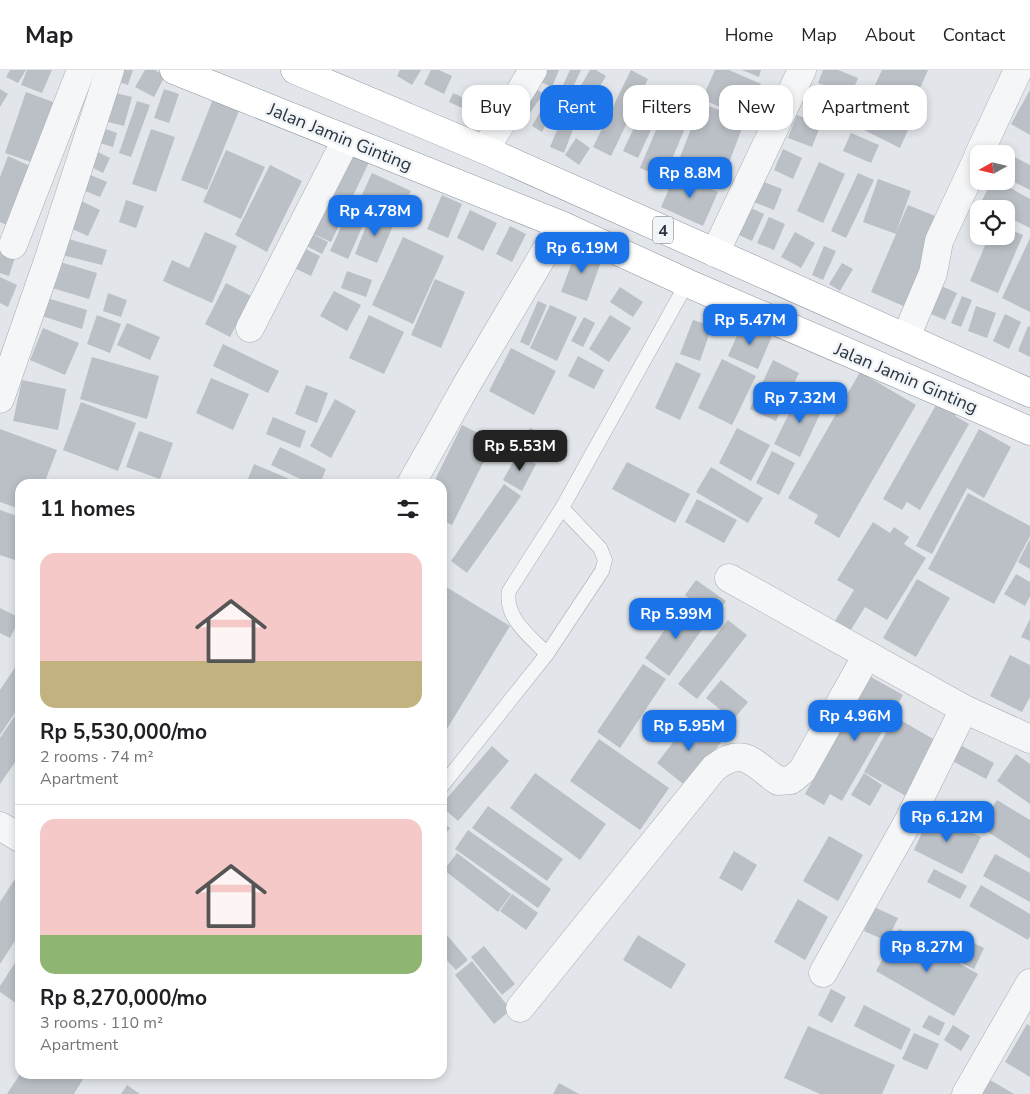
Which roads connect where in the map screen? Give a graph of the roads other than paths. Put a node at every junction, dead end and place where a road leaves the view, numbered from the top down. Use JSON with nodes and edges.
{"nodes":[{"id":1,"x":81,"y":70,"type":"edge"},
{"id":2,"x":110,"y":70,"type":"edge"},
{"id":3,"x":174,"y":70,"type":"edge"},
{"id":4,"x":294,"y":70,"type":"edge"},
{"id":5,"x":533,"y":70,"type":"edge"},
{"id":6,"x":802,"y":70,"type":"edge"},
{"id":7,"x":1018,"y":70,"type":"edge"},
{"id":8,"x":330,"y":77,"type":"edge"},
{"id":9,"x":346,"y":140,"type":"junction"},
{"id":10,"x":983,"y":145,"type":"edge"},
{"id":11,"x":485,"y":150,"type":"junction"},
{"id":12,"x":970,"y":174,"type":"edge"},
{"id":13,"x":561,"y":225,"type":"junction"},
{"id":14,"x":12,"y":244,"type":"dead end"},
{"id":15,"x":715,"y":253,"type":"junction"},
{"id":16,"x":687,"y":283,"type":"junction"},
{"id":17,"x":250,"y":328,"type":"dead end"},
{"id":18,"x":906,"y":337,"type":"junction"},
{"id":19,"x":1030,"y":393,"type":"edge"},
{"id":20,"x":0,"y":399,"type":"edge"},
{"id":21,"x":1030,"y":432,"type":"edge"},
{"id":22,"x":414,"y":479,"type":"edge"},
{"id":23,"x":562,"y":508,"type":"junction"},
{"id":24,"x":729,"y":578,"type":"dead end"},
{"id":25,"x":547,"y":654,"type":"junction"},
{"id":26,"x":867,"y":655,"type":"junction"},
{"id":27,"x":964,"y":709,"type":"junction"},
{"id":28,"x":1030,"y":739,"type":"edge"},
{"id":29,"x":447,"y":780,"type":"edge"},
{"id":30,"x":0,"y":826,"type":"edge"},
{"id":31,"x":15,"y":835,"type":"edge"},
{"id":32,"x":823,"y":973,"type":"dead end"},
{"id":33,"x":1030,"y":983,"type":"edge"},
{"id":34,"x":520,"y":1008,"type":"dead end"},
{"id":35,"x":1021,"y":1019,"type":"edge"},
{"id":36,"x":966,"y":1094,"type":"edge"}],
"edges":[{"from":1,"to":14,"type":"street"},
{"from":2,"to":20,"type":"street"},
{"from":3,"to":9,"type":"highway","name":"Jalan Jamin Ginting","number":"4"},
{"from":4,"to":8,"type":"highway","name":"Jalan Jamin Ginting","number":"4"},
{"from":5,"to":11,"type":"street"},
{"from":6,"to":15,"type":"street"},
{"from":7,"to":10,"type":"street"},
{"from":8,"to":11,"type":"highway","name":"Jalan Jamin Ginting","number":"4"},
{"from":9,"to":13,"type":"highway","name":"Jalan Jamin Ginting","number":"4"},
{"from":9,"to":17,"type":"street"},
{"from":11,"to":15,"type":"highway","name":"Jalan Jamin Ginting","number":"4"},
{"from":12,"to":18,"type":"street"},
{"from":13,"to":16,"type":"highway","name":"Jalan Jamin Ginting","number":"4"},
{"from":13,"to":22,"type":"street"},
{"from":15,"to":18,"type":"highway","name":"Jalan Jamin Ginting","number":"4"},
{"from":16,"to":21,"type":"highway","name":"Jalan Jamin Ginting","number":"4"},
{"from":16,"to":23,"type":"lane"},
{"from":18,"to":19,"type":"highway","name":"Jalan Jamin Ginting","number":"4"},
{"from":23,"to":25,"type":"lane"},
{"from":23,"to":25,"type":"lane"},
{"from":24,"to":26,"type":"street"},
{"from":25,"to":29,"type":"lane"},
{"from":26,"to":27,"type":"street"},
{"from":26,"to":34,"type":"street"},
{"from":27,"to":28,"type":"street"},
{"from":27,"to":32,"type":"street"},
{"from":30,"to":31,"type":"street"},
{"from":33,"to":35,"type":"street"},
{"from":35,"to":36,"type":"street"}]}
